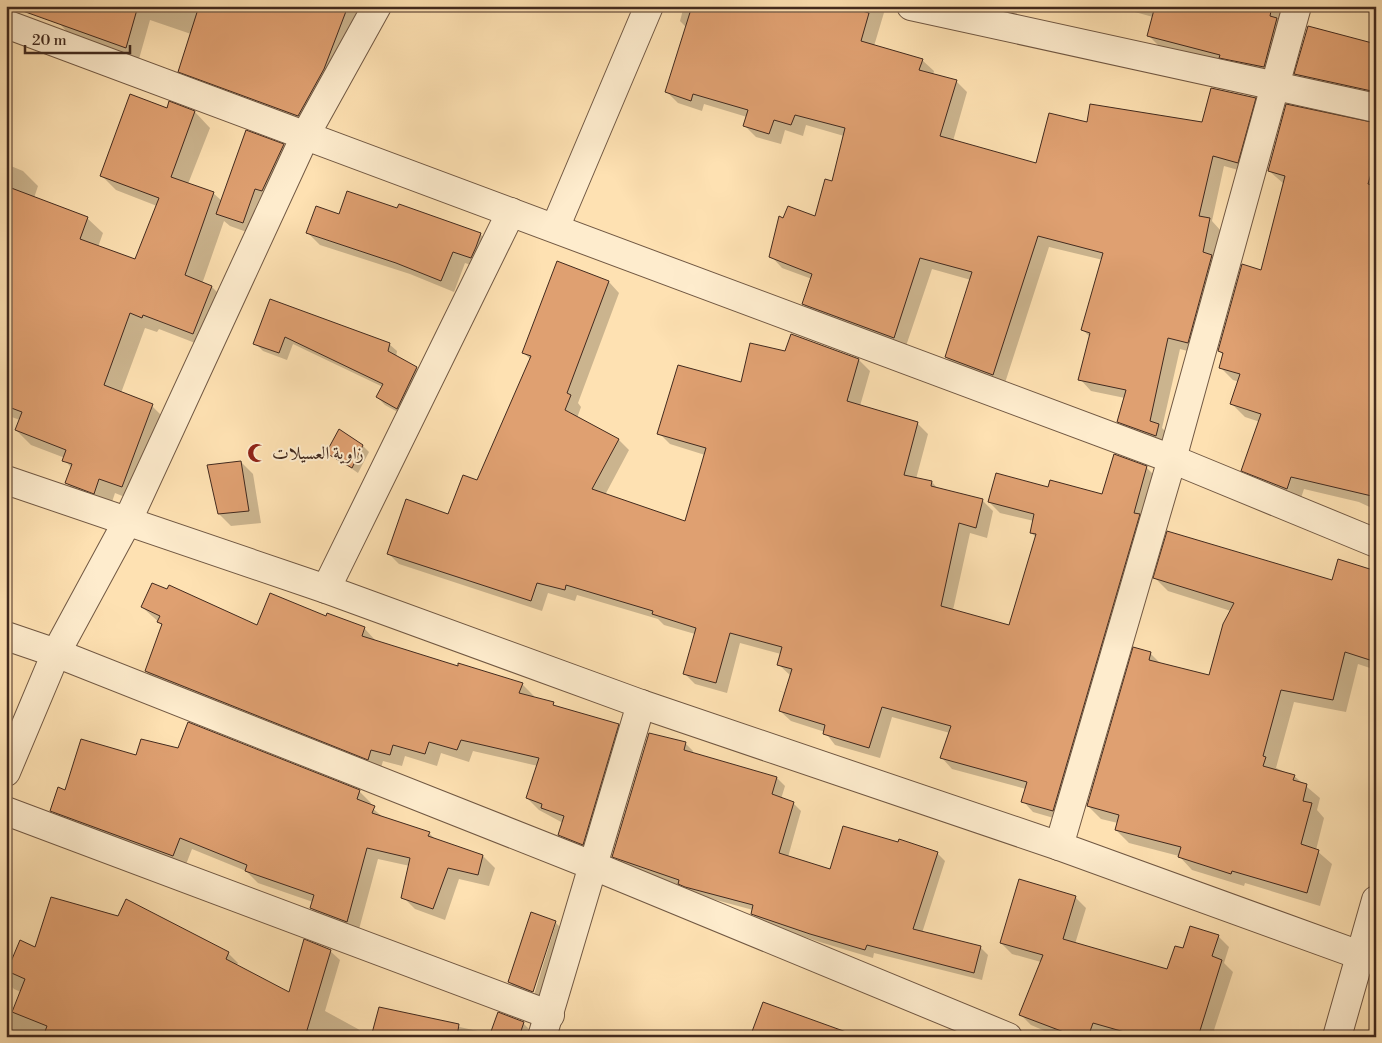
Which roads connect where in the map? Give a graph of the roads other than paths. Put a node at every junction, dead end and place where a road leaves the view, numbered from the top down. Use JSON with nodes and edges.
{"nodes":[{"id":1,"x":378,"y":6,"type":"edge"},
{"id":2,"x":648,"y":6,"type":"edge"},
{"id":3,"x":911,"y":6,"type":"edge"},
{"id":4,"x":1297,"y":6,"type":"edge"},
{"id":5,"x":6,"y":24,"type":"edge"},
{"id":6,"x":1275,"y":85,"type":"junction"},
{"id":7,"x":1376,"y":108,"type":"edge"},
{"id":8,"x":306,"y":134,"type":"junction"},
{"id":9,"x":511,"y":212,"type":"junction"},
{"id":10,"x":555,"y":228,"type":"junction"},
{"id":11,"x":1172,"y":459,"type":"junction"},
{"id":12,"x":6,"y":480,"type":"edge"},
{"id":13,"x":127,"y":522,"type":"junction"},
{"id":14,"x":1376,"y":543,"type":"edge"},
{"id":15,"x":326,"y":589,"type":"junction"},
{"id":16,"x":6,"y":636,"type":"edge"},
{"id":17,"x":56,"y":653,"type":"junction"},
{"id":18,"x":641,"y":704,"type":"junction"},
{"id":19,"x":6,"y":772,"type":"edge"},
{"id":20,"x":6,"y":811,"type":"edge"},
{"id":21,"x":1059,"y":846,"type":"junction"},
{"id":22,"x":594,"y":866,"type":"junction"},
{"id":23,"x":1376,"y":900,"type":"edge"},
{"id":24,"x":1368,"y":958,"type":"edge"},
{"id":25,"x":546,"y":1026,"type":"edge"},
{"id":26,"x":1008,"y":1037,"type":"edge"},
{"id":27,"x":1337,"y":1037,"type":"edge"}],
"edges":[{"from":1,"to":8,"type":"street"},
{"from":2,"to":10,"type":"street"},
{"from":3,"to":6,"type":"street"},
{"from":4,"to":6,"type":"street"},
{"from":5,"to":8,"type":"street"},
{"from":6,"to":7,"type":"street"},
{"from":6,"to":11,"type":"street"},
{"from":8,"to":9,"type":"street"},
{"from":8,"to":13,"type":"street"},
{"from":9,"to":10,"type":"street"},
{"from":9,"to":15,"type":"street"},
{"from":10,"to":11,"type":"street"},
{"from":11,"to":14,"type":"street"},
{"from":11,"to":21,"type":"street"},
{"from":12,"to":13,"type":"street"},
{"from":13,"to":15,"type":"street"},
{"from":13,"to":17,"type":"street"},
{"from":15,"to":18,"type":"street"},
{"from":16,"to":17,"type":"street"},
{"from":17,"to":19,"type":"street"},
{"from":17,"to":22,"type":"street"},
{"from":18,"to":21,"type":"street"},
{"from":18,"to":22,"type":"street"},
{"from":20,"to":25,"type":"street"},
{"from":21,"to":24,"type":"street"},
{"from":22,"to":25,"type":"street"},
{"from":22,"to":26,"type":"street"},
{"from":23,"to":24,"type":"street"},
{"from":24,"to":27,"type":"street"}]}
